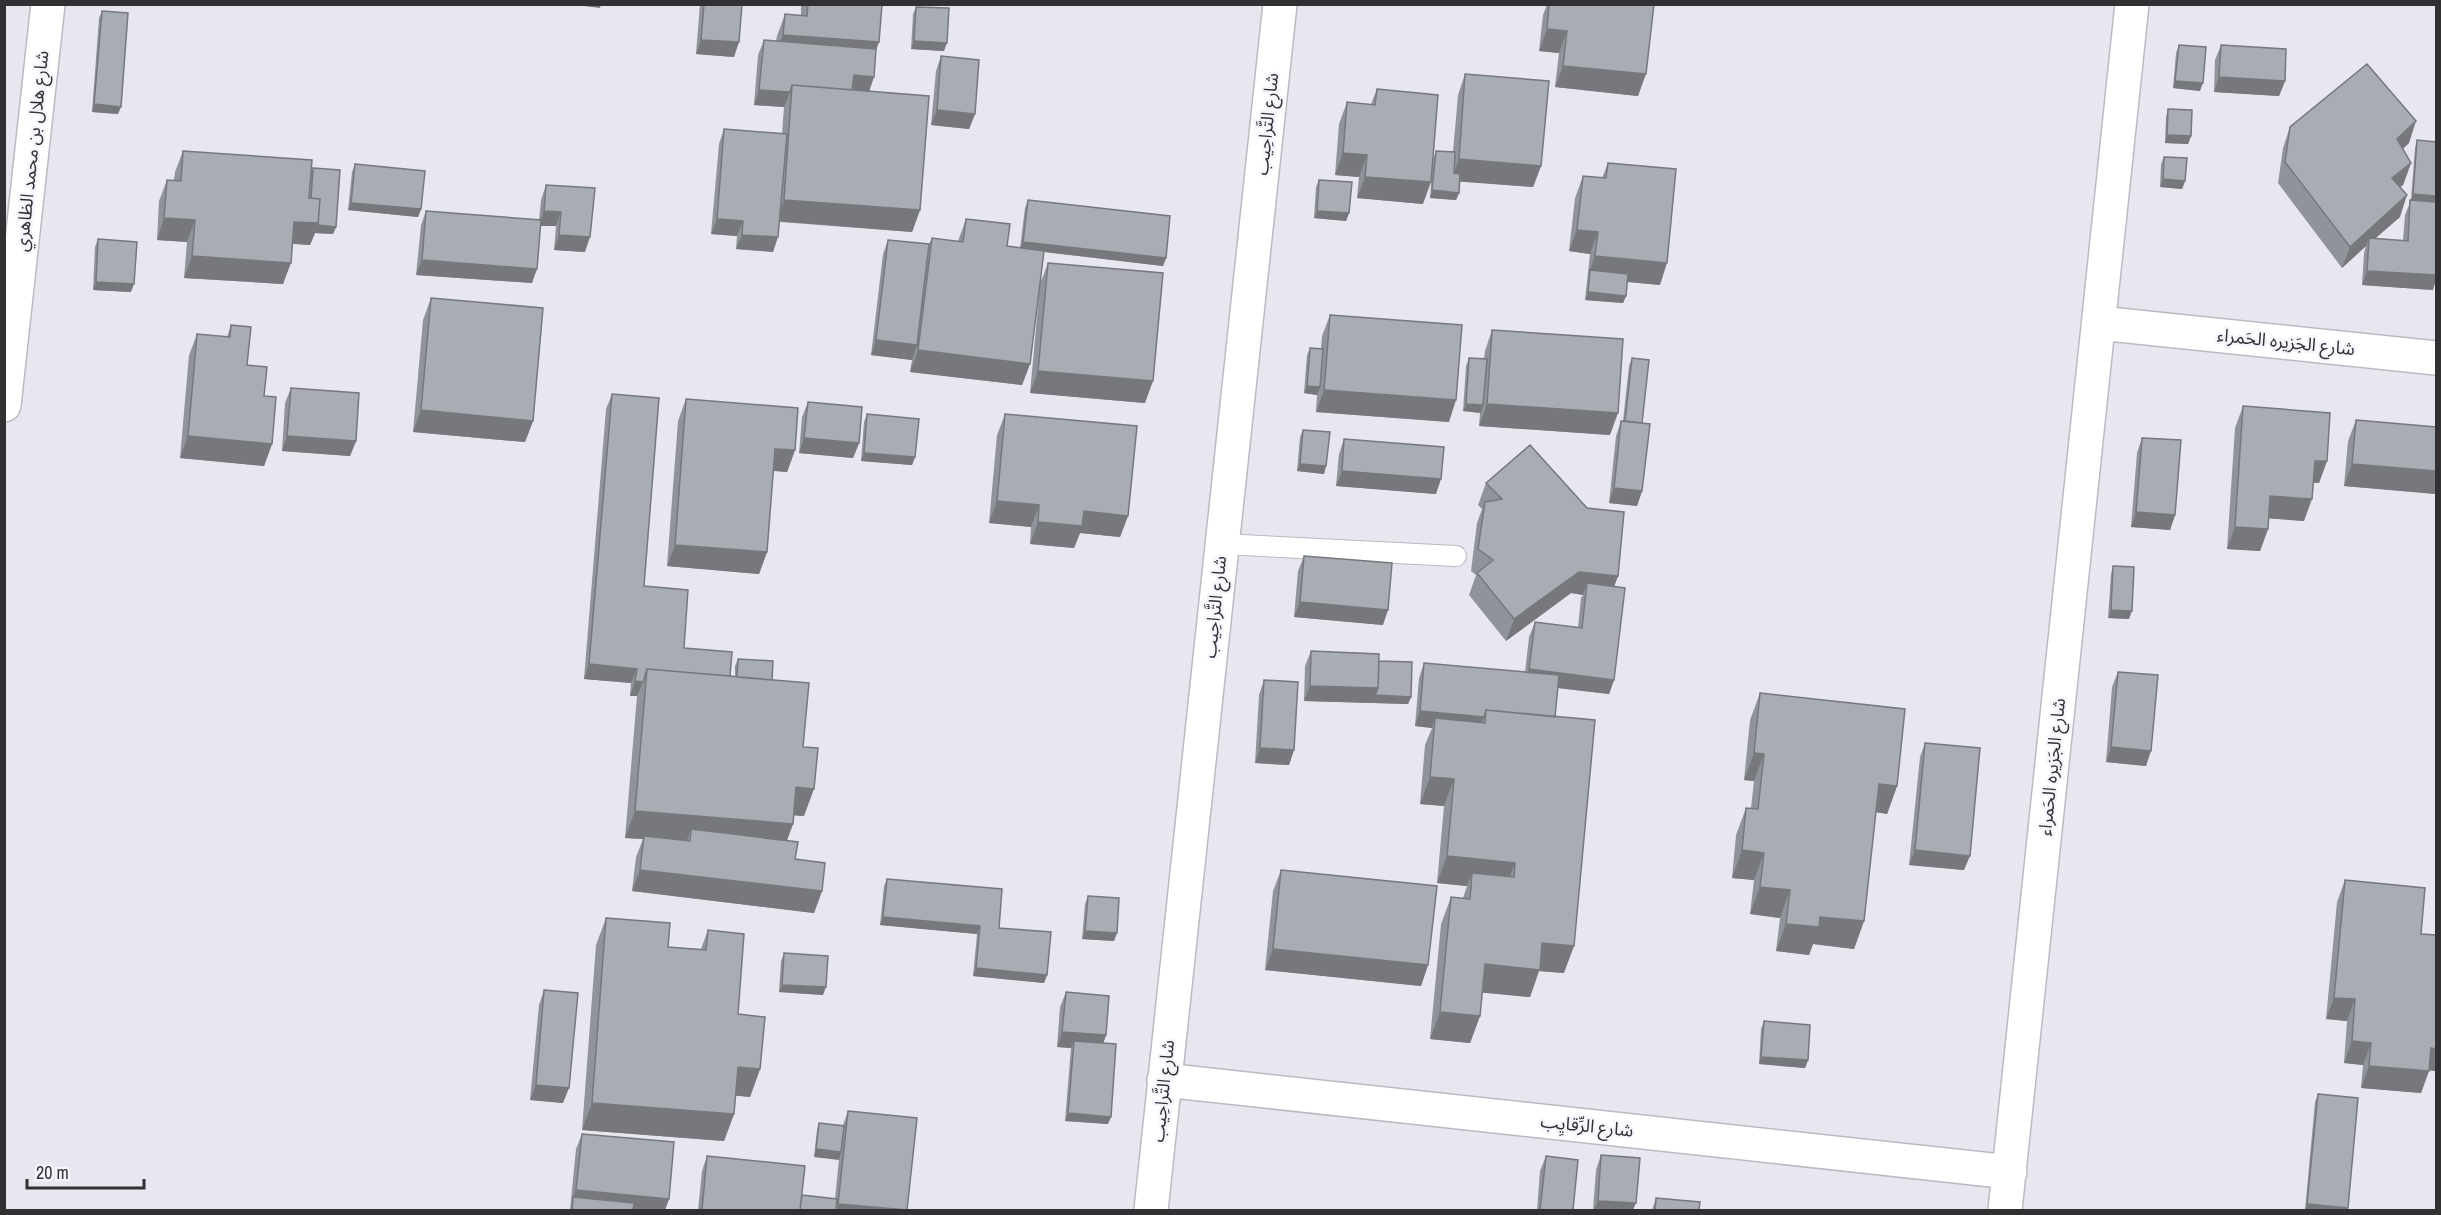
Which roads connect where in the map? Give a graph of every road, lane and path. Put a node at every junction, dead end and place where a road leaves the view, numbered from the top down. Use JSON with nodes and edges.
{"nodes":[{"id":1,"x":48,"y":4,"type":"edge"},
{"id":2,"x":1280,"y":4,"type":"edge"},
{"id":3,"x":2132,"y":4,"type":"edge"},
{"id":4,"x":2099,"y":323,"type":"junction"},
{"id":5,"x":2436,"y":358,"type":"edge"},
{"id":6,"x":4,"y":405,"type":"edge"},
{"id":7,"x":1222,"y":544,"type":"junction"},
{"id":8,"x":1456,"y":556,"type":"dead end"},
{"id":9,"x":1164,"y":1080,"type":"junction"},
{"id":10,"x":2010,"y":1172,"type":"junction"},
{"id":11,"x":1151,"y":1210,"type":"edge"},
{"id":12,"x":2005,"y":1210,"type":"edge"}],
"edges":[{"from":1,"to":6,"type":"street","name":"شارع هلال بن محمد الظاهري"},
{"from":2,"to":7,"type":"street","name":"شارع التَّراحِيب"},
{"from":3,"to":4,"type":"street","name":"شارع الجَزيره الحَمراء"},
{"from":4,"to":5,"type":"street","name":"شارع الجَزيره الحَمراء"},
{"from":4,"to":10,"type":"street","name":"شارع الجَزيره الحَمراء"},
{"from":7,"to":8,"type":"lane"},
{"from":7,"to":9,"type":"street","name":"شارع التَّراحِيب"},
{"from":9,"to":10,"type":"street","name":"شارع الرِّقايِب"},
{"from":9,"to":11,"type":"street","name":"شارع التَّراحِيب"},
{"from":10,"to":12,"type":"street","name":"شارع الجَزيره الحَمراء"}]}
